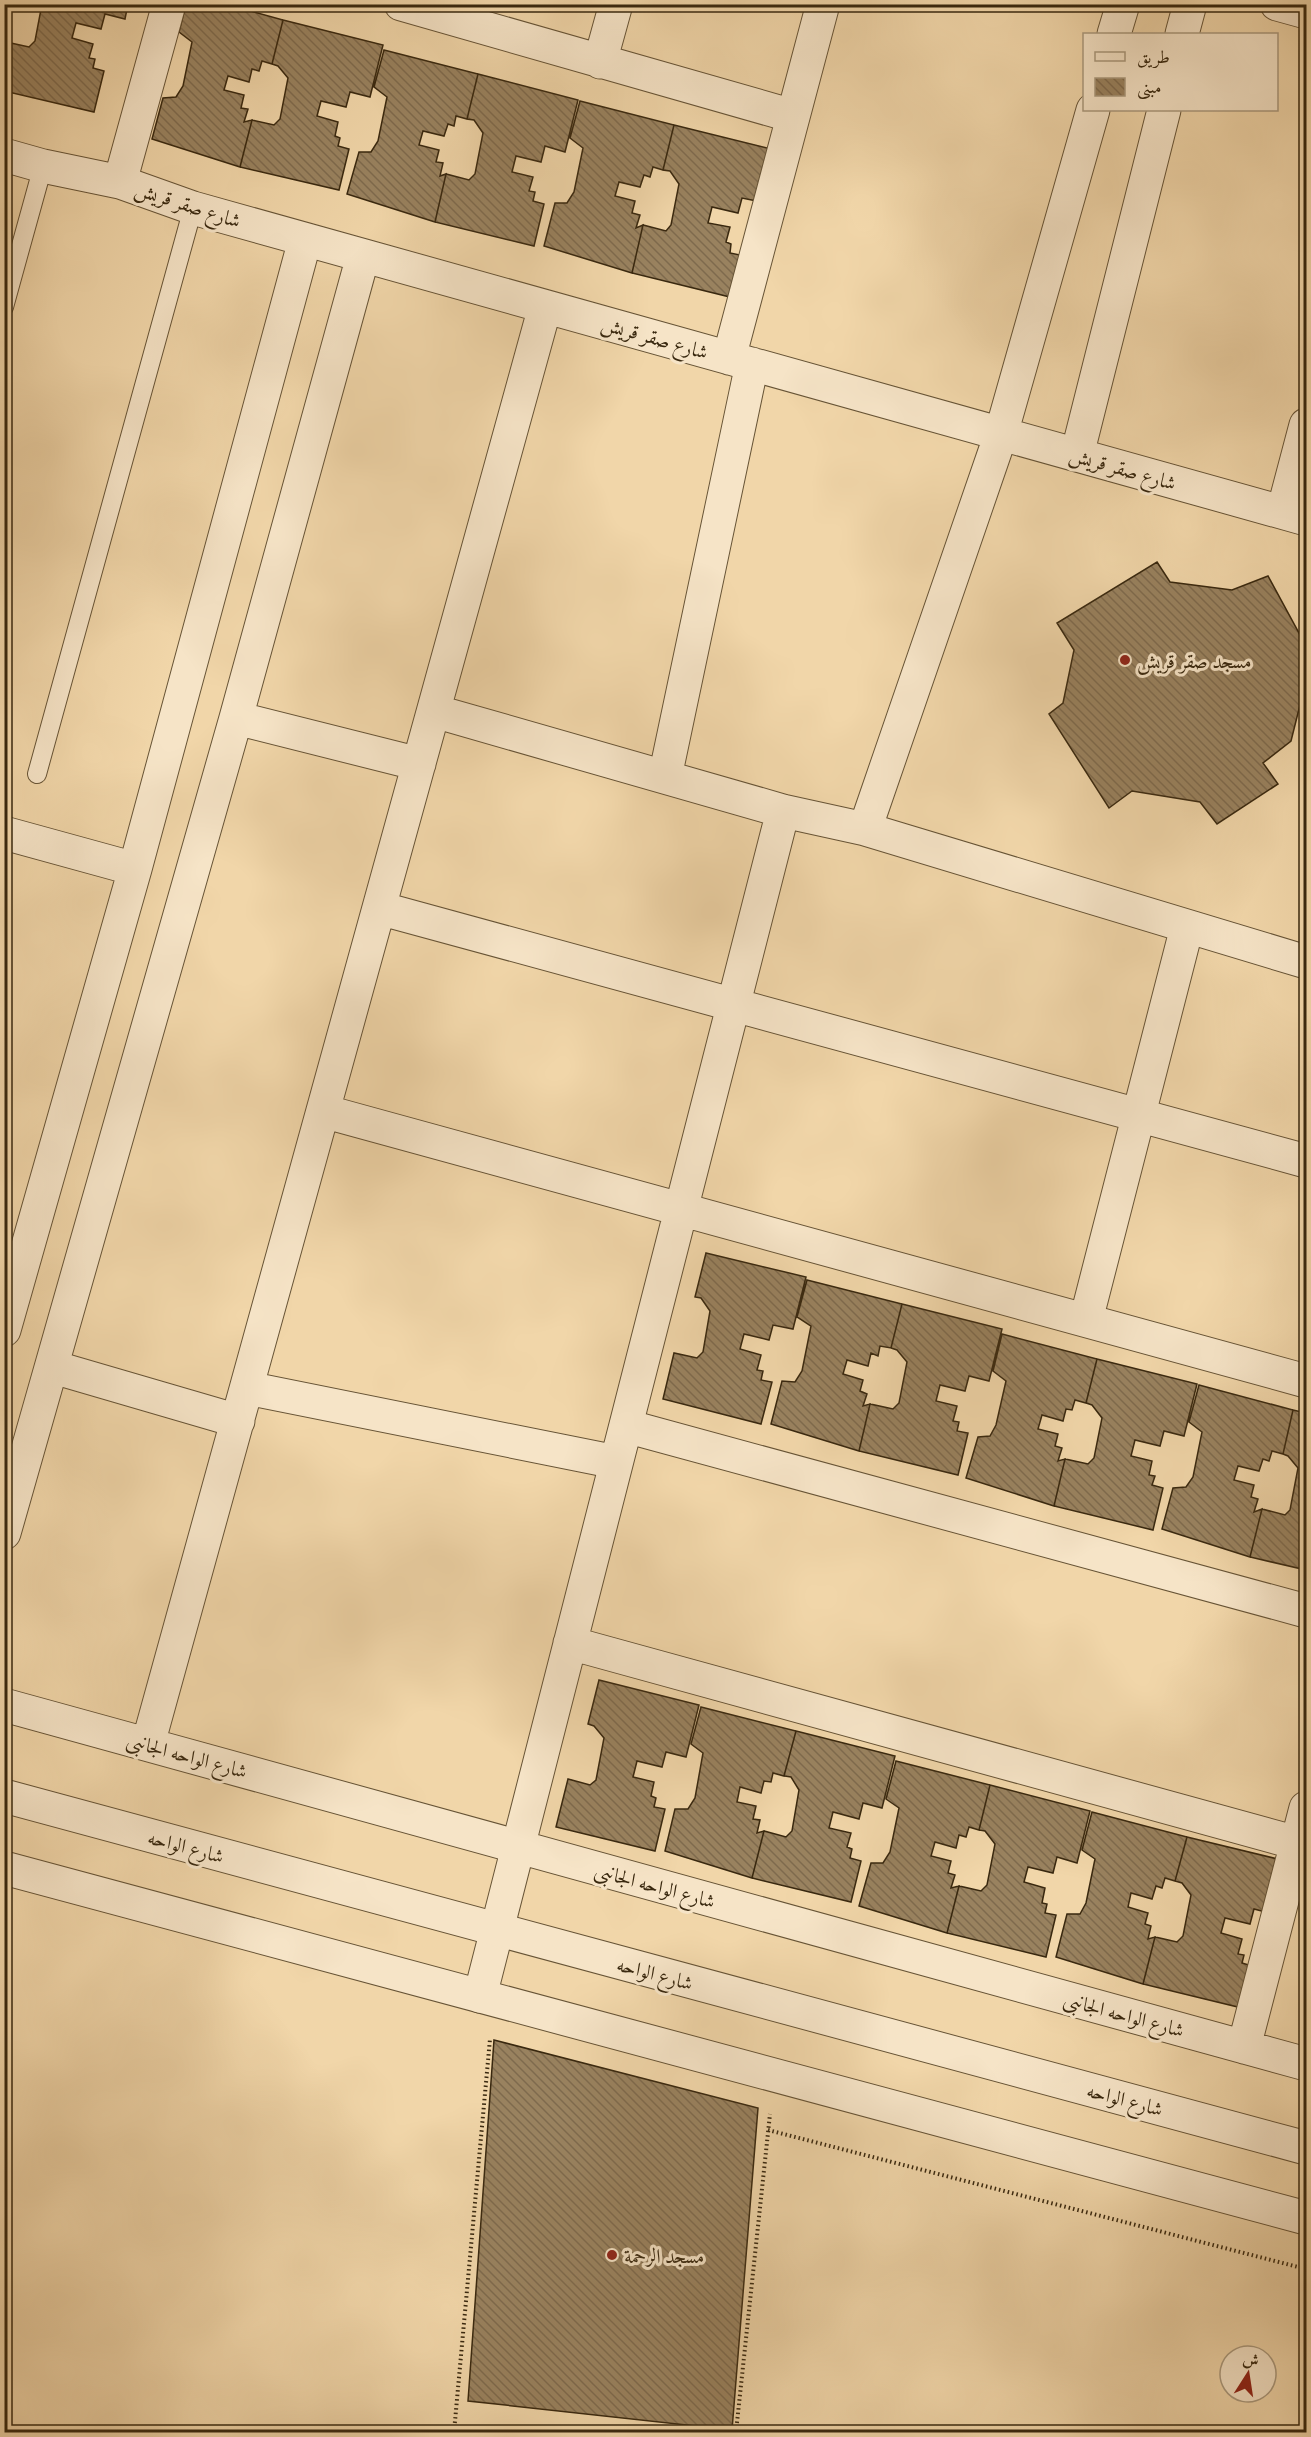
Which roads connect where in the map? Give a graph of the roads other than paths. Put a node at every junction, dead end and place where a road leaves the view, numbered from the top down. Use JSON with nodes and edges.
{"nodes":[{"id":1,"x":169,"y":4,"type":"edge"},
{"id":2,"x":401,"y":4,"type":"edge"},
{"id":3,"x":616,"y":4,"type":"edge"},
{"id":4,"x":823,"y":4,"type":"edge"},
{"id":5,"x":1123,"y":4,"type":"edge"},
{"id":6,"x":1190,"y":4,"type":"edge"},
{"id":7,"x":1277,"y":4,"type":"edge"},
{"id":8,"x":1306,"y":12,"type":"edge"},
{"id":9,"x":1114,"y":33,"type":"edge"},
{"id":10,"x":1182,"y":33,"type":"edge"},
{"id":11,"x":600,"y":62,"type":"junction"},
{"id":12,"x":1093,"y":111,"type":"edge"},
{"id":13,"x":1164,"y":111,"type":"edge"},
{"id":14,"x":793,"y":116,"type":"junction"},
{"id":15,"x":4,"y":155,"type":"edge"},
{"id":16,"x":43,"y":166,"type":"junction"},
{"id":17,"x":120,"y":182,"type":"junction"},
{"id":18,"x":193,"y":208,"type":"junction"},
{"id":19,"x":305,"y":240,"type":"junction"},
{"id":20,"x":363,"y":256,"type":"junction"},
{"id":21,"x":4,"y":307,"type":"edge"},
{"id":22,"x":545,"y":307,"type":"junction"},
{"id":23,"x":740,"y":361,"type":"junction"},
{"id":24,"x":1306,"y":425,"type":"edge"},
{"id":25,"x":1001,"y":434,"type":"junction"},
{"id":26,"x":1077,"y":455,"type":"junction"},
{"id":27,"x":1295,"y":516,"type":"edge"},
{"id":28,"x":434,"y":711,"type":"junction"},
{"id":29,"x":236,"y":718,"type":"junction"},
{"id":30,"x":419,"y":765,"type":"junction"},
{"id":31,"x":37,"y":774,"type":"dead end"},
{"id":32,"x":664,"y":777,"type":"junction"},
{"id":33,"x":783,"y":811,"type":"junction"},
{"id":34,"x":865,"y":829,"type":"junction"},
{"id":35,"x":4,"y":833,"type":"edge"},
{"id":36,"x":135,"y":869,"type":"junction"},
{"id":37,"x":379,"y":908,"type":"junction"},
{"id":38,"x":1187,"y":927,"type":"junction"},
{"id":39,"x":1304,"y":952,"type":"edge"},
{"id":40,"x":734,"y":1005,"type":"junction"},
{"id":41,"x":323,"y":1111,"type":"junction"},
{"id":42,"x":1139,"y":1115,"type":"junction"},
{"id":43,"x":1306,"y":1161,"type":"edge"},
{"id":44,"x":681,"y":1209,"type":"junction"},
{"id":45,"x":16,"y":1247,"type":"edge"},
{"id":46,"x":1086,"y":1320,"type":"junction"},
{"id":47,"x":4,"y":1330,"type":"edge"},
{"id":48,"x":52,"y":1367,"type":"junction"},
{"id":49,"x":1306,"y":1381,"type":"edge"},
{"id":50,"x":247,"y":1388,"type":"junction"},
{"id":51,"x":238,"y":1421,"type":"junction"},
{"id":52,"x":626,"y":1425,"type":"junction"},
{"id":53,"x":616,"y":1462,"type":"junction"},
{"id":54,"x":6,"y":1521,"type":"edge"},
{"id":55,"x":1306,"y":1611,"type":"edge"},
{"id":56,"x":570,"y":1643,"type":"junction"},
{"id":57,"x":4,"y":1705,"type":"edge"},
{"id":58,"x":148,"y":1744,"type":"junction"},
{"id":59,"x":4,"y":1797,"type":"edge"},
{"id":60,"x":1306,"y":1808,"type":"edge"},
{"id":61,"x":1297,"y":1843,"type":"junction"},
{"id":62,"x":518,"y":1847,"type":"junction"},
{"id":63,"x":4,"y":1868,"type":"edge"},
{"id":64,"x":497,"y":1930,"type":"junction"},
{"id":65,"x":486,"y":1998,"type":"junction"},
{"id":66,"x":1244,"y":2047,"type":"junction"},
{"id":67,"x":1306,"y":2064,"type":"edge"},
{"id":68,"x":1306,"y":2148,"type":"edge"},
{"id":69,"x":1306,"y":2218,"type":"edge"}],
"edges":[{"from":1,"to":17,"type":"street"},
{"from":2,"to":11,"type":"street"},
{"from":3,"to":11,"type":"street"},
{"from":4,"to":14,"type":"street"},
{"from":5,"to":9,"type":"street"},
{"from":6,"to":10,"type":"street"},
{"from":7,"to":8,"type":"street"},
{"from":11,"to":14,"type":"street"},
{"from":12,"to":25,"type":"street"},
{"from":13,"to":26,"type":"street"},
{"from":14,"to":23,"type":"street"},
{"from":15,"to":16,"type":"street","name":"شارع صقر قريش"},
{"from":16,"to":17,"type":"street","name":"شارع صقر قريش"},
{"from":16,"to":21,"type":"lane"},
{"from":17,"to":18,"type":"street","name":"شارع صقر قريش"},
{"from":18,"to":19,"type":"street","name":"شارع صقر قريش"},
{"from":18,"to":31,"type":"lane"},
{"from":19,"to":20,"type":"street","name":"شارع صقر قريش"},
{"from":19,"to":36,"type":"street"},
{"from":20,"to":22,"type":"street","name":"شارع صقر قريش"},
{"from":20,"to":29,"type":"street"},
{"from":22,"to":23,"type":"street","name":"شارع صقر قريش"},
{"from":22,"to":28,"type":"street"},
{"from":23,"to":25,"type":"street","name":"شارع صقر قريش"},
{"from":23,"to":32,"type":"street"},
{"from":24,"to":27,"type":"street"},
{"from":25,"to":26,"type":"street","name":"شارع صقر قريش"},
{"from":25,"to":34,"type":"street"},
{"from":26,"to":27,"type":"street","name":"شارع صقر قريش"},
{"from":28,"to":30,"type":"street"},
{"from":28,"to":32,"type":"street"},
{"from":29,"to":30,"type":"street"},
{"from":29,"to":48,"type":"street"},
{"from":30,"to":37,"type":"street"},
{"from":32,"to":33,"type":"street"},
{"from":33,"to":34,"type":"street"},
{"from":33,"to":40,"type":"street"},
{"from":34,"to":38,"type":"street"},
{"from":35,"to":36,"type":"street"},
{"from":36,"to":45,"type":"street"},
{"from":37,"to":40,"type":"street"},
{"from":37,"to":41,"type":"street"},
{"from":38,"to":39,"type":"street"},
{"from":38,"to":42,"type":"street"},
{"from":40,"to":42,"type":"street"},
{"from":40,"to":44,"type":"street"},
{"from":41,"to":44,"type":"street"},
{"from":41,"to":50,"type":"street"},
{"from":42,"to":43,"type":"street"},
{"from":42,"to":46,"type":"street"},
{"from":44,"to":46,"type":"street"},
{"from":44,"to":52,"type":"street"},
{"from":45,"to":47,"type":"street"},
{"from":46,"to":49,"type":"street"},
{"from":48,"to":51,"type":"street"},
{"from":48,"to":54,"type":"street"},
{"from":50,"to":51,"type":"street"},
{"from":50,"to":53,"type":"street"},
{"from":51,"to":58,"type":"street"},
{"from":52,"to":53,"type":"street"},
{"from":52,"to":55,"type":"street"},
{"from":53,"to":56,"type":"street"},
{"from":56,"to":61,"type":"street"},
{"from":56,"to":62,"type":"street"},
{"from":57,"to":58,"type":"street","name":"شارع الواحه الجانبى"},
{"from":58,"to":62,"type":"street","name":"شارع الواحه الجانبى"},
{"from":59,"to":64,"type":"street","name":"شارع الواحه"},
{"from":60,"to":61,"type":"street"},
{"from":61,"to":66,"type":"street"},
{"from":62,"to":64,"type":"street"},
{"from":62,"to":66,"type":"street","name":"شارع الواحه الجانبى"},
{"from":63,"to":65,"type":"street"},
{"from":64,"to":65,"type":"street"},
{"from":64,"to":68,"type":"street","name":"شارع الواحه"},
{"from":65,"to":69,"type":"street"},
{"from":66,"to":67,"type":"street","name":"شارع الواحه الجانبى"}]}
